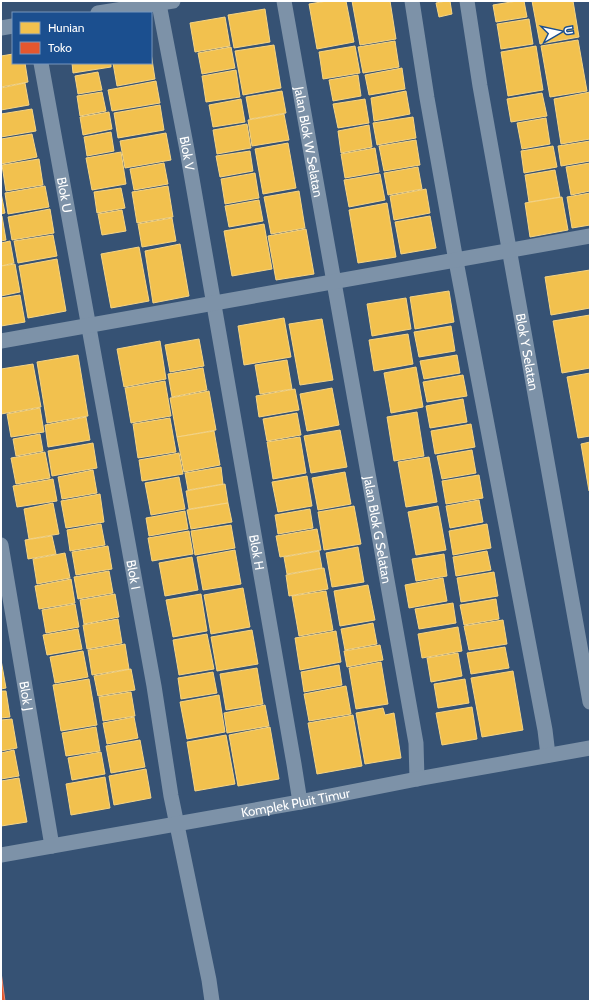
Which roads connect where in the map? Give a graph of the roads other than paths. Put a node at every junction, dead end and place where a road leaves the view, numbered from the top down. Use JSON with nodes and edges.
{"nodes":[{"id":1,"x":284,"y":1,"type":"edge"},
{"id":2,"x":412,"y":1,"type":"edge"},
{"id":3,"x":467,"y":1,"type":"edge"},
{"id":4,"x":166,"y":2,"type":"edge"},
{"id":5,"x":104,"y":12,"type":"edge"},
{"id":6,"x":12,"y":26,"type":"edge"},
{"id":7,"x":1,"y":28,"type":"edge"},
{"id":8,"x":41,"y":64,"type":"edge"},
{"id":9,"x":590,"y":236,"type":"edge"},
{"id":10,"x":509,"y":251,"type":"junction"},
{"id":11,"x":456,"y":261,"type":"junction"},
{"id":12,"x":334,"y":282,"type":"junction"},
{"id":13,"x":214,"y":304,"type":"junction"},
{"id":14,"x":89,"y":326,"type":"junction"},
{"id":15,"x":1,"y":341,"type":"edge"},
{"id":16,"x":1,"y":545,"type":"edge"},
{"id":17,"x":590,"y":702,"type":"edge"},
{"id":18,"x":590,"y":748,"type":"edge"},
{"id":19,"x":548,"y":755,"type":"junction"},
{"id":20,"x":417,"y":779,"type":"junction"},
{"id":21,"x":300,"y":802,"type":"junction"},
{"id":22,"x":177,"y":824,"type":"junction"},
{"id":23,"x":52,"y":846,"type":"junction"},
{"id":24,"x":1,"y":855,"type":"edge"},
{"id":25,"x":212,"y":1001,"type":"edge"}],
"edges":[{"from":1,"to":12,"type":"street","name":"Jalan Blok W Selatan"},
{"from":2,"to":11,"type":"street"},
{"from":3,"to":10,"type":"street","name":"Blok Y Selatan"},
{"from":4,"to":5,"type":"street"},
{"from":4,"to":13,"type":"street","name":"Blok V"},
{"from":6,"to":7,"type":"street"},
{"from":8,"to":14,"type":"street","name":"Blok U"},
{"from":9,"to":10,"type":"street"},
{"from":10,"to":11,"type":"street"},
{"from":10,"to":17,"type":"street","name":"Blok Y Selatan"},
{"from":11,"to":12,"type":"street"},
{"from":11,"to":19,"type":"street"},
{"from":12,"to":13,"type":"street"},
{"from":12,"to":20,"type":"street","name":"Jalan Blok G Selatan"},
{"from":13,"to":14,"type":"street"},
{"from":13,"to":21,"type":"street","name":"Blok H"},
{"from":14,"to":15,"type":"street"},
{"from":14,"to":22,"type":"street","name":"Blok I"},
{"from":16,"to":23,"type":"street","name":"Blok J"},
{"from":18,"to":19,"type":"street","name":"Komplek Pluit Timur"},
{"from":19,"to":20,"type":"street","name":"Komplek Pluit Timur"},
{"from":20,"to":21,"type":"street","name":"Komplek Pluit Timur"},
{"from":21,"to":22,"type":"street","name":"Komplek Pluit Timur"},
{"from":22,"to":23,"type":"street","name":"Komplek Pluit Timur"},
{"from":22,"to":25,"type":"street","name":"Blok I"},
{"from":23,"to":24,"type":"street","name":"Komplek Pluit Timur"}]}
